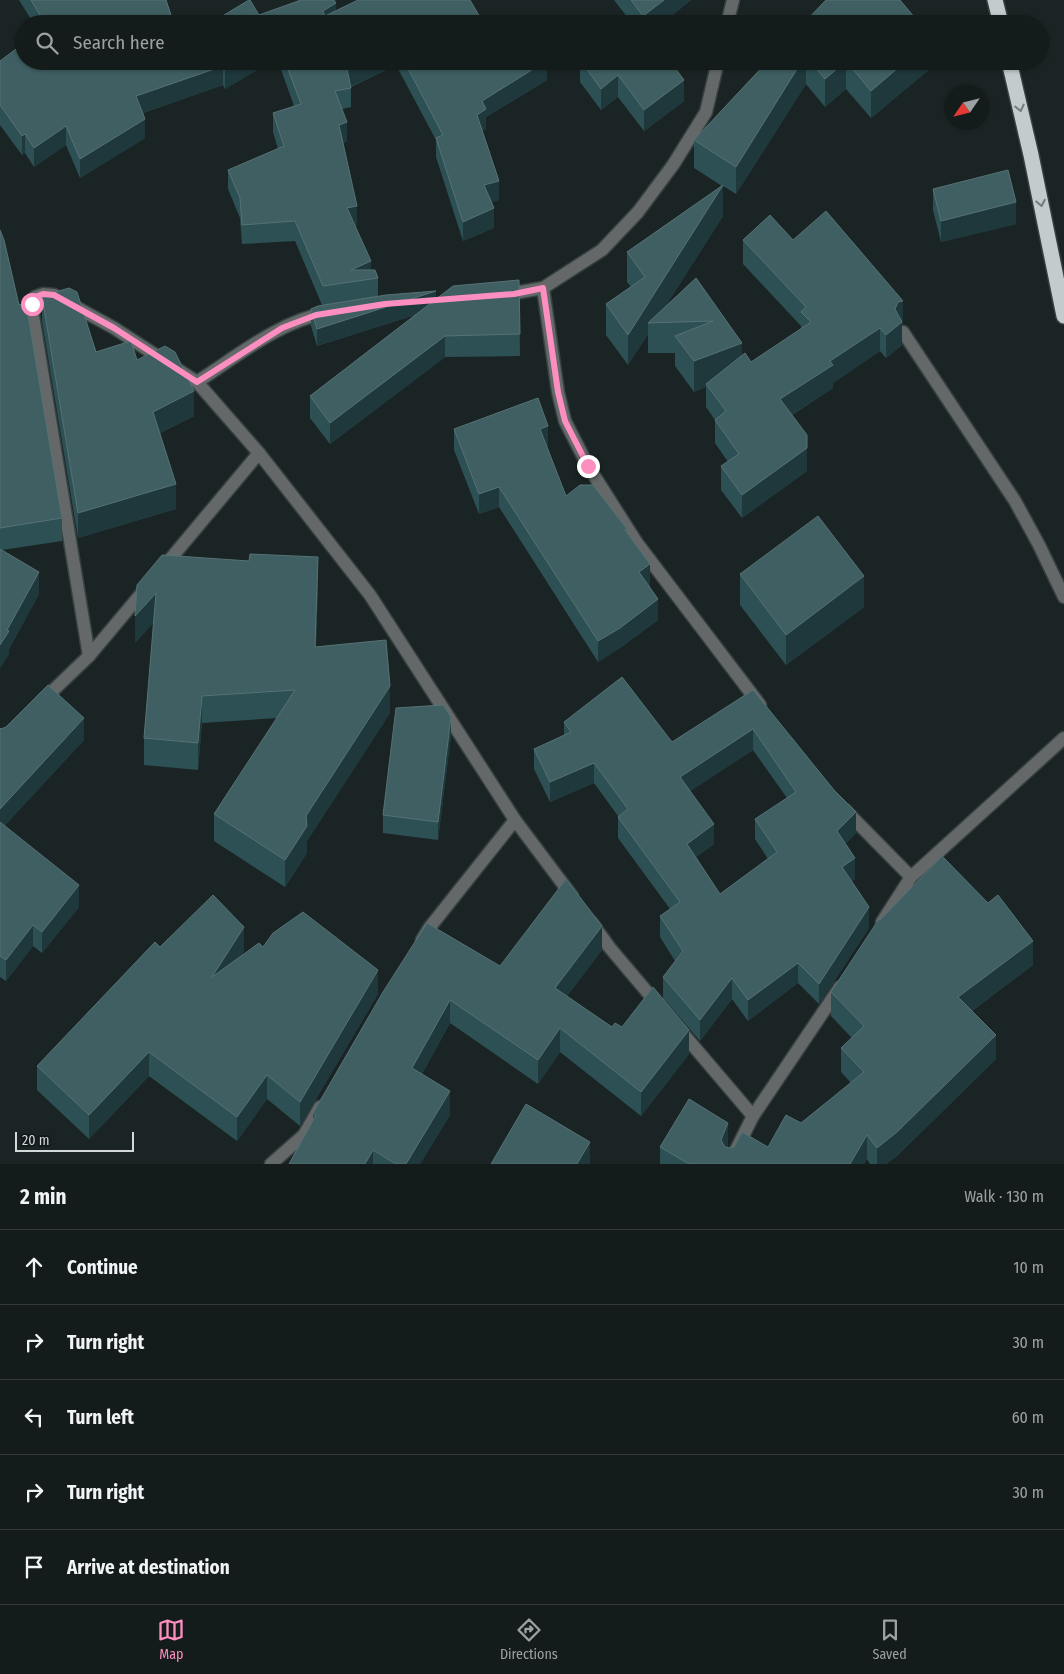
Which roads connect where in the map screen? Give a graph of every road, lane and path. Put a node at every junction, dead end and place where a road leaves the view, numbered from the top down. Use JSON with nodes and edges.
{"nodes":[{"id":1,"x":732,"y":0,"type":"edge"},
{"id":2,"x":995,"y":0,"type":"edge"},
{"id":3,"x":729,"y":15,"type":"edge"},
{"id":4,"x":999,"y":15,"type":"edge"},
{"id":5,"x":716,"y":70,"type":"edge"},
{"id":6,"x":1012,"y":70,"type":"edge"},
{"id":7,"x":543,"y":288,"type":"junction"},
{"id":8,"x":488,"y":296,"type":"edge"},
{"id":9,"x":336,"y":312,"type":"edge"},
{"id":10,"x":1064,"y":316,"type":"edge"},
{"id":11,"x":903,"y":332,"type":"edge"},
{"id":12,"x":197,"y":382,"type":"junction"},
{"id":13,"x":258,"y":453,"type":"junction"},
{"id":14,"x":1064,"y":598,"type":"edge"},
{"id":15,"x":89,"y":656,"type":"junction"},
{"id":16,"x":34,"y":709,"type":"edge"},
{"id":17,"x":767,"y":714,"type":"edge"},
{"id":18,"x":1064,"y":738,"type":"edge"},
{"id":19,"x":834,"y":798,"type":"edge"},
{"id":20,"x":515,"y":820,"type":"junction"},
{"id":21,"x":911,"y":877,"type":"junction"},
{"id":22,"x":875,"y":934,"type":"edge"},
{"id":23,"x":416,"y":950,"type":"edge"},
{"id":24,"x":846,"y":978,"type":"edge"},
{"id":25,"x":328,"y":1094,"type":"edge"},
{"id":26,"x":753,"y":1116,"type":"junction"},
{"id":27,"x":271,"y":1164,"type":"edge"},
{"id":28,"x":729,"y":1164,"type":"edge"}],
"edges":[{"from":1,"to":3,"type":"street"},
{"from":2,"to":4,"type":"highway"},
{"from":5,"to":7,"type":"street"},
{"from":6,"to":10,"type":"highway","one_way":true},
{"from":7,"to":8,"type":"street"},
{"from":7,"to":17,"type":"street"},
{"from":9,"to":12,"type":"street"},
{"from":11,"to":14,"type":"street"},
{"from":12,"to":13,"type":"street"},
{"from":12,"to":15,"type":"street"},
{"from":13,"to":15,"type":"street"},
{"from":13,"to":20,"type":"street"},
{"from":15,"to":16,"type":"street"},
{"from":18,"to":21,"type":"street"},
{"from":19,"to":21,"type":"street"},
{"from":20,"to":23,"type":"street"},
{"from":20,"to":26,"type":"street"},
{"from":21,"to":22,"type":"street"},
{"from":24,"to":26,"type":"street"},
{"from":25,"to":27,"type":"street"},
{"from":26,"to":28,"type":"street"}]}
